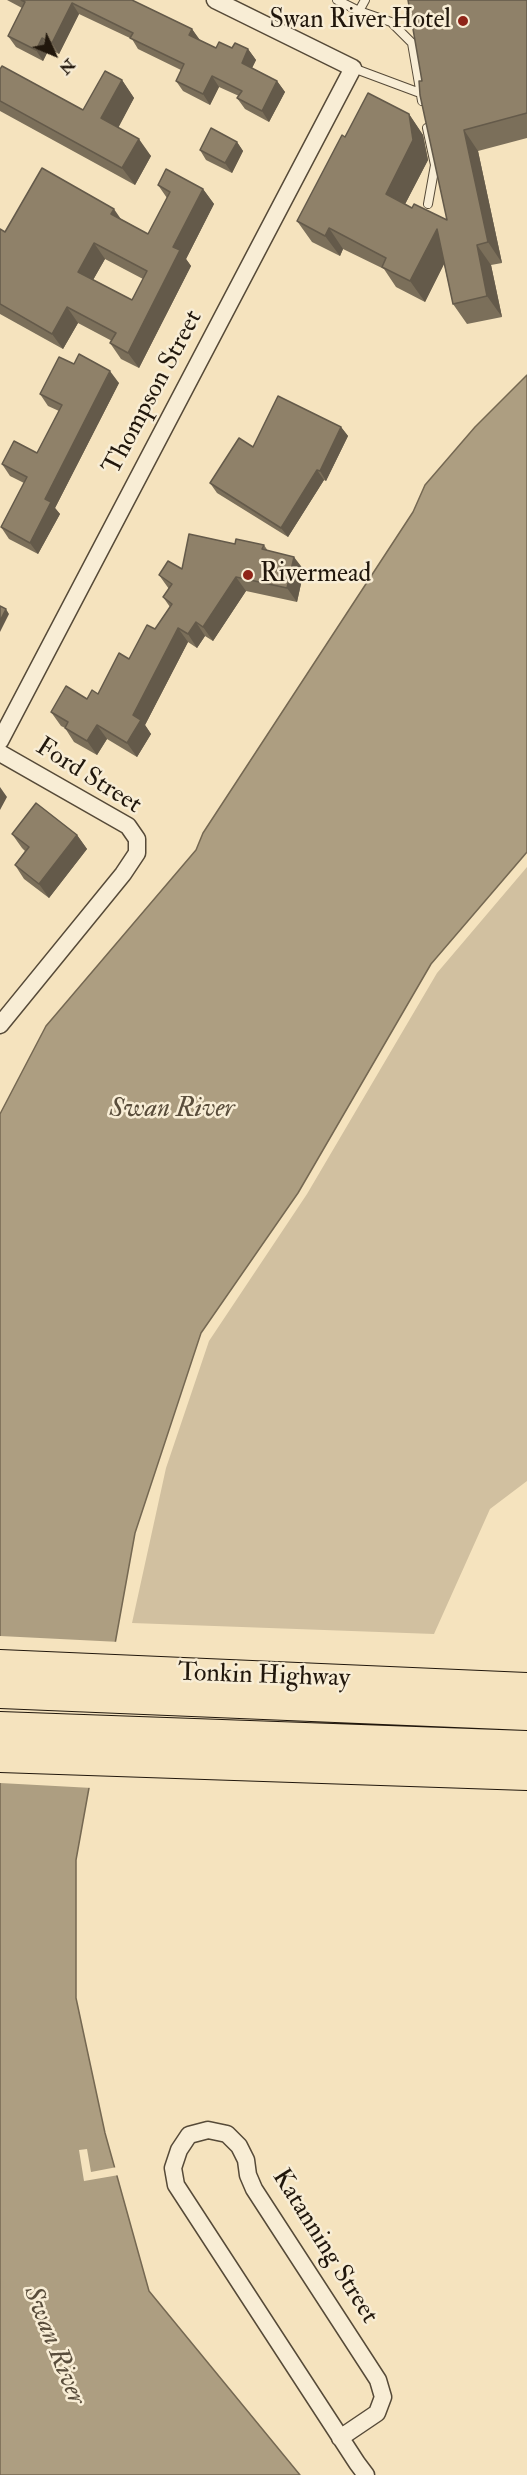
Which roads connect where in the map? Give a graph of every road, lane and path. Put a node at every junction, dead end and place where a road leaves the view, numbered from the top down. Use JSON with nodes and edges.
{"nodes":[{"id":1,"x":215,"y":0,"type":"edge"},
{"id":2,"x":337,"y":0,"type":"edge"},
{"id":3,"x":365,"y":0,"type":"edge"},
{"id":4,"x":359,"y":12,"type":"junction"},
{"id":5,"x":353,"y":68,"type":"junction"},
{"id":6,"x":420,"y":93,"type":"junction"},
{"id":7,"x":428,"y":204,"type":"dead end"},
{"id":8,"x":0,"y":741,"type":"edge"},
{"id":9,"x":0,"y":753,"type":"edge"},
{"id":10,"x":0,"y":1025,"type":"edge"},
{"id":11,"x":0,"y":1665,"type":"edge"},
{"id":12,"x":527,"y":1688,"type":"edge"},
{"id":13,"x":0,"y":1693,"type":"edge"},
{"id":14,"x":527,"y":1714,"type":"edge"},
{"id":15,"x":0,"y":1727,"type":"edge"},
{"id":16,"x":527,"y":1746,"type":"edge"},
{"id":17,"x":0,"y":1757,"type":"edge"},
{"id":18,"x":527,"y":1775,"type":"edge"},
{"id":19,"x":340,"y":2438,"type":"junction"},
{"id":20,"x":366,"y":2475,"type":"edge"}],
"edges":[{"from":1,"to":5,"type":"street"},
{"from":2,"to":4,"type":"lane"},
{"from":3,"to":4,"type":"lane"},
{"from":4,"to":6,"type":"lane"},
{"from":5,"to":6,"type":"lane"},
{"from":5,"to":8,"type":"street","name":"Thompson Street"},
{"from":6,"to":7,"type":"lane"},
{"from":9,"to":10,"type":"street","name":"Ford Street"},
{"from":11,"to":12,"type":"highway","name":"Tonkin Highway"},
{"from":13,"to":14,"type":"highway","name":"Tonkin Highway"},
{"from":15,"to":16,"type":"highway"},
{"from":17,"to":18,"type":"highway"},
{"from":19,"to":19,"type":"street","name":"Katanning Street"},
{"from":19,"to":20,"type":"street","name":"Katanning Street"}]}
